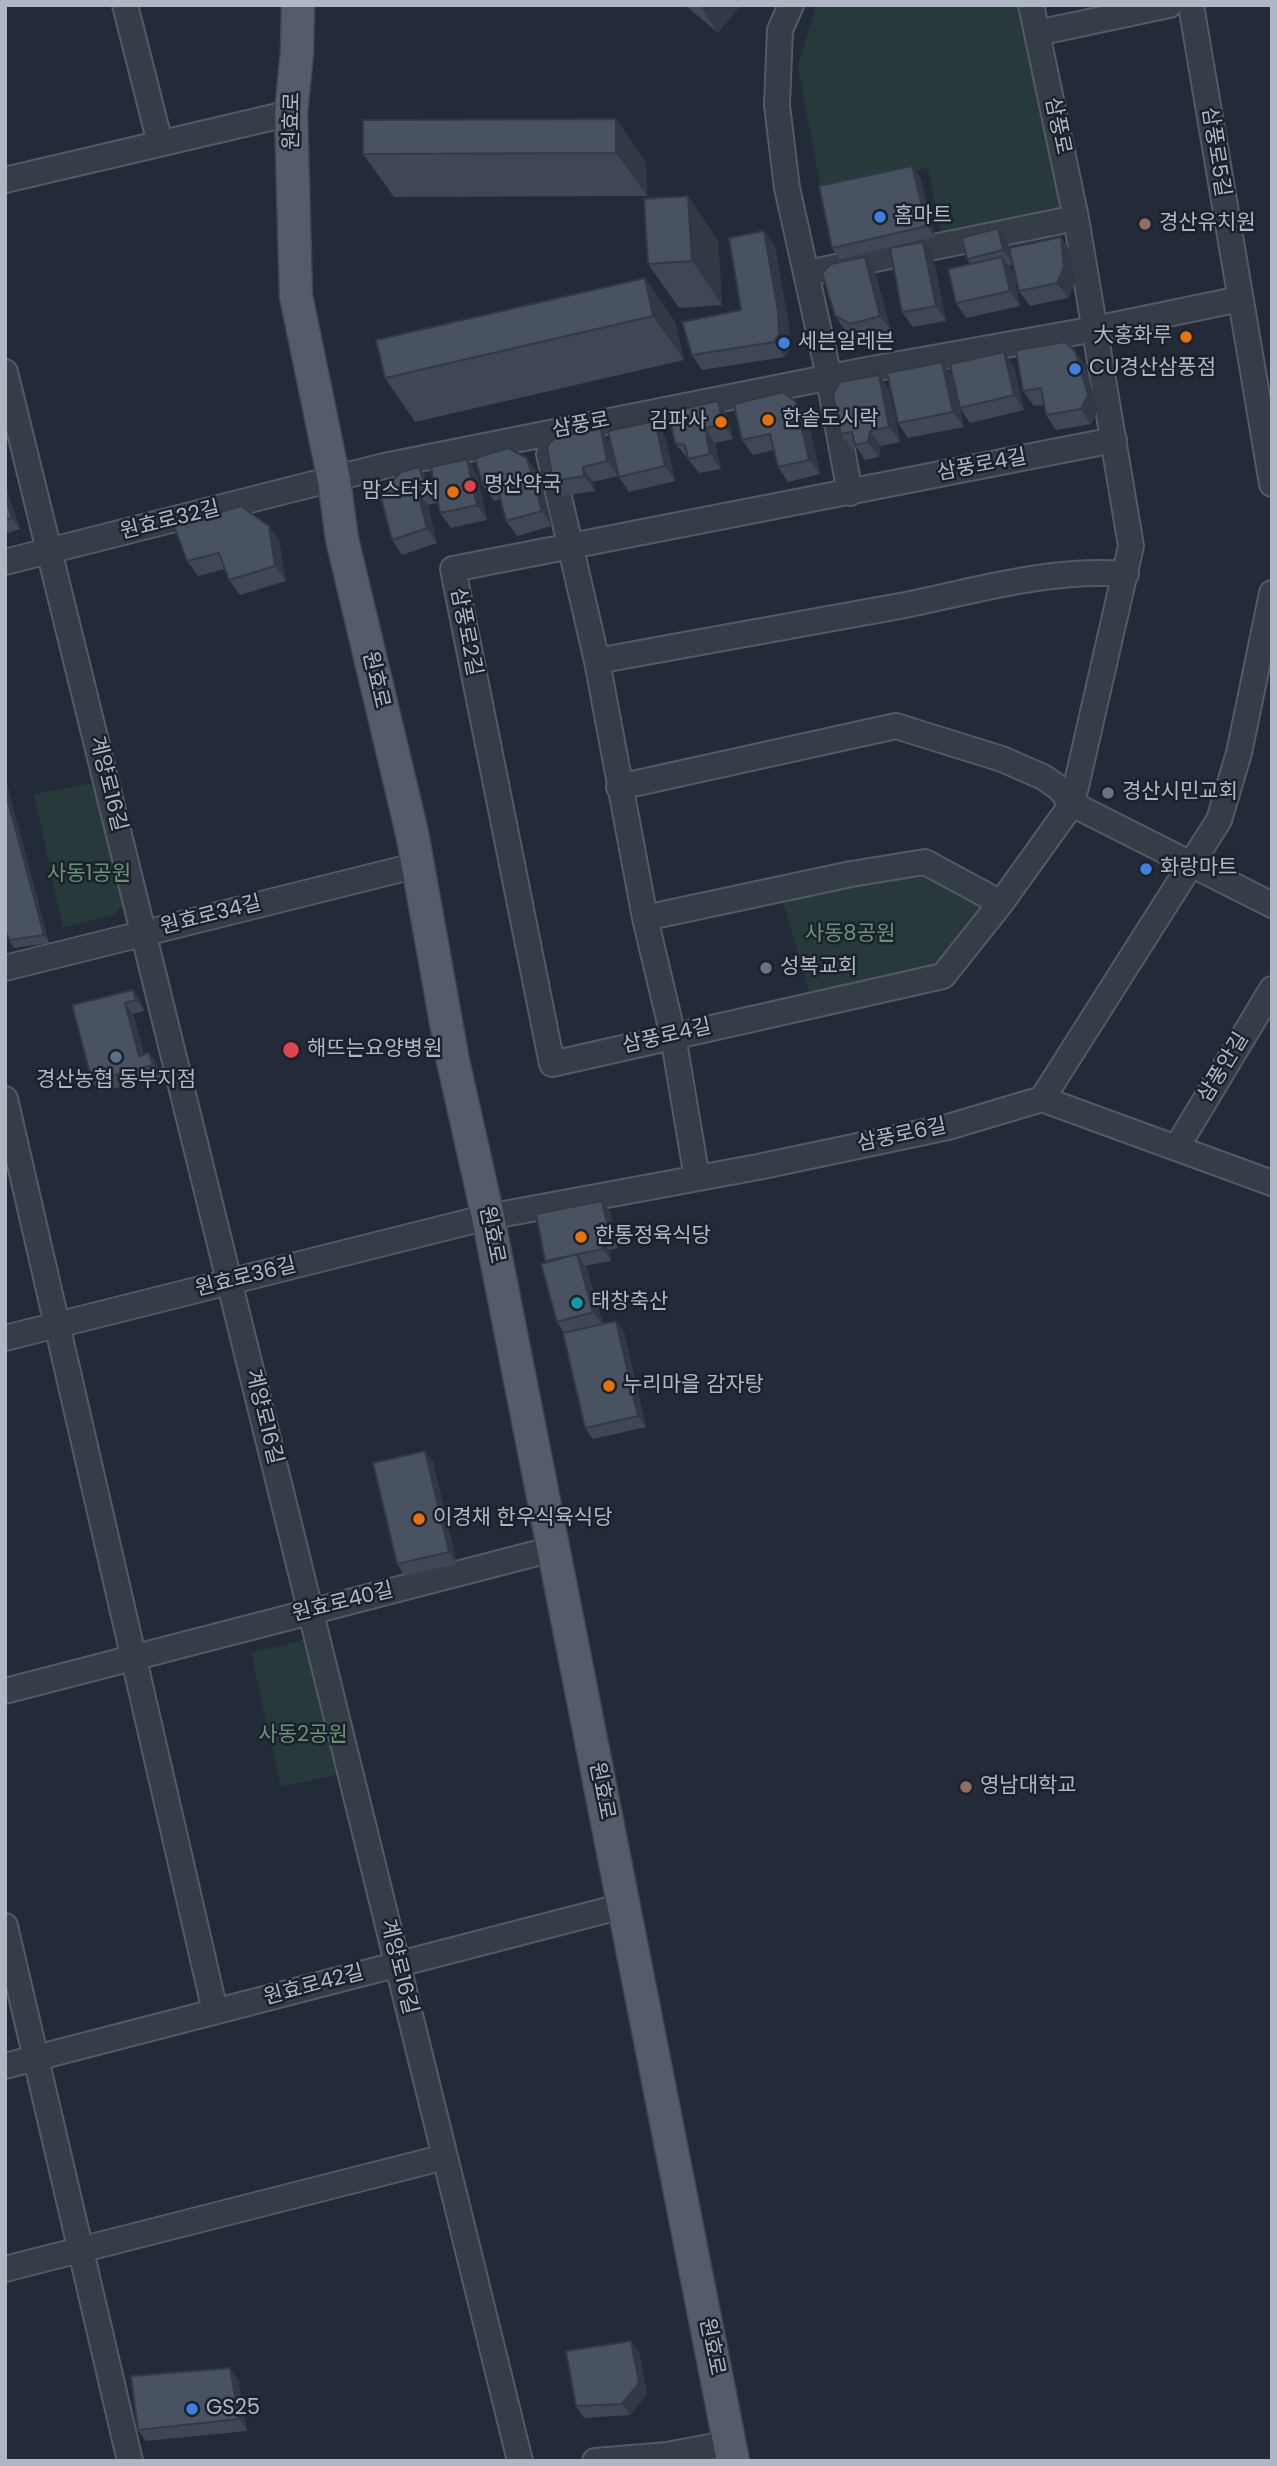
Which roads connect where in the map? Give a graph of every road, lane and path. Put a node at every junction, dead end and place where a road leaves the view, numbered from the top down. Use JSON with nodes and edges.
{"nodes":[{"id":1,"x":125,"y":5,"type":"edge"},
{"id":2,"x":298,"y":5,"type":"edge"},
{"id":3,"x":790,"y":5,"type":"edge"},
{"id":4,"x":1031,"y":5,"type":"edge"},
{"id":5,"x":1170,"y":5,"type":"edge"},
{"id":6,"x":1191,"y":5,"type":"edge"},
{"id":7,"x":1037,"y":33,"type":"junction"},
{"id":8,"x":290,"y":113,"type":"junction"},
{"id":9,"x":160,"y":143,"type":"junction"},
{"id":10,"x":5,"y":180,"type":"edge"},
{"id":11,"x":1076,"y":218,"type":"junction"},
{"id":12,"x":807,"y":273,"type":"junction"},
{"id":13,"x":1240,"y":299,"type":"junction"},
{"id":14,"x":1095,"y":329,"type":"junction"},
{"id":15,"x":5,"y":372,"type":"edge"},
{"id":16,"x":829,"y":378,"type":"junction"},
{"id":17,"x":544,"y":433,"type":"junction"},
{"id":18,"x":1114,"y":440,"type":"junction"},
{"id":19,"x":334,"y":480,"type":"junction"},
{"id":20,"x":1272,"y":484,"type":"edge"},
{"id":21,"x":850,"y":492,"type":"junction"},
{"id":22,"x":570,"y":546,"type":"junction"},
{"id":23,"x":49,"y":551,"type":"junction"},
{"id":24,"x":5,"y":562,"type":"edge"},
{"id":25,"x":1126,"y":574,"type":"junction"},
{"id":26,"x":1272,"y":593,"type":"edge"},
{"id":27,"x":597,"y":661,"type":"junction"},
{"id":28,"x":619,"y":786,"type":"junction"},
{"id":29,"x":1072,"y":804,"type":"junction"},
{"id":30,"x":500,"y":811,"type":"joint"},
{"id":31,"x":418,"y":865,"type":"junction"},
{"id":32,"x":1191,"y":865,"type":"junction"},
{"id":33,"x":1001,"y":904,"type":"junction"},
{"id":34,"x":1272,"y":905,"type":"edge"},
{"id":35,"x":645,"y":918,"type":"junction"},
{"id":36,"x":144,"y":933,"type":"junction"},
{"id":37,"x":5,"y":968,"type":"edge"},
{"id":38,"x":1272,"y":989,"type":"edge"},
{"id":39,"x":673,"y":1036,"type":"junction"},
{"id":40,"x":5,"y":1099,"type":"edge"},
{"id":41,"x":1042,"y":1099,"type":"junction"},
{"id":42,"x":1177,"y":1147,"type":"junction"},
{"id":43,"x":698,"y":1178,"type":"junction"},
{"id":44,"x":1272,"y":1183,"type":"edge"},
{"id":45,"x":488,"y":1217,"type":"junction"},
{"id":46,"x":229,"y":1282,"type":"junction"},
{"id":47,"x":57,"y":1325,"type":"junction"},
{"id":48,"x":5,"y":1338,"type":"edge"},
{"id":49,"x":553,"y":1549,"type":"junction"},
{"id":50,"x":310,"y":1612,"type":"junction"},
{"id":51,"x":134,"y":1657,"type":"junction"},
{"id":52,"x":5,"y":1691,"type":"edge"},
{"id":53,"x":623,"y":1906,"type":"junction"},
{"id":54,"x":5,"y":1926,"type":"edge"},
{"id":55,"x":397,"y":1964,"type":"junction"},
{"id":56,"x":215,"y":2011,"type":"junction"},
{"id":57,"x":36,"y":2058,"type":"junction"},
{"id":58,"x":5,"y":2066,"type":"edge"},
{"id":59,"x":445,"y":2157,"type":"junction"},
{"id":60,"x":81,"y":2249,"type":"junction"},
{"id":61,"x":5,"y":2269,"type":"edge"},
{"id":62,"x":732,"y":2452,"type":"edge"},
{"id":63,"x":130,"y":2461,"type":"edge"},
{"id":64,"x":520,"y":2461,"type":"edge"},
{"id":65,"x":595,"y":2461,"type":"edge"}],
"edges":[{"from":1,"to":9,"type":"street"},
{"from":2,"to":8,"type":"main road","name":"원효로"},
{"from":3,"to":12,"type":"street"},
{"from":4,"to":7,"type":"street","name":"삼풍로"},
{"from":5,"to":7,"type":"street"},
{"from":6,"to":13,"type":"street","name":"삼풍로5길"},
{"from":7,"to":11,"type":"street","name":"삼풍로"},
{"from":8,"to":9,"type":"street"},
{"from":8,"to":19,"type":"main road","name":"원효로"},
{"from":9,"to":10,"type":"street"},
{"from":11,"to":12,"type":"street"},
{"from":11,"to":14,"type":"street","name":"삼풍로"},
{"from":12,"to":16,"type":"street"},
{"from":13,"to":14,"type":"street","name":"삼풍로"},
{"from":13,"to":20,"type":"street"},
{"from":14,"to":16,"type":"street","name":"삼풍로"},
{"from":14,"to":18,"type":"street","name":"삼풍로4길"},
{"from":15,"to":23,"type":"street","name":"계양로16길"},
{"from":16,"to":17,"type":"street","name":"삼풍로"},
{"from":16,"to":21,"type":"street"},
{"from":17,"to":19,"type":"street","name":"삼풍로"},
{"from":17,"to":22,"type":"street"},
{"from":18,"to":21,"type":"street","name":"삼풍로4길"},
{"from":18,"to":25,"type":"street","name":"삼풍로4길"},
{"from":19,"to":23,"type":"street","name":"원효로32길"},
{"from":19,"to":31,"type":"main road","name":"원효로"},
{"from":21,"to":22,"type":"street","name":"삼풍로2길"},
{"from":22,"to":27,"type":"street"},
{"from":22,"to":30,"type":"street","name":"삼풍로2길"},
{"from":23,"to":24,"type":"street","name":"원효로32길"},
{"from":23,"to":36,"type":"street","name":"계양로16길"},
{"from":25,"to":27,"type":"street"},
{"from":25,"to":29,"type":"street","name":"삼풍로4길"},
{"from":26,"to":32,"type":"street"},
{"from":27,"to":28,"type":"street"},
{"from":28,"to":29,"type":"street"},
{"from":28,"to":35,"type":"street"},
{"from":29,"to":32,"type":"street"},
{"from":29,"to":33,"type":"street","name":"삼풍로4길"},
{"from":30,"to":39,"type":"street","name":"삼풍로4길"},
{"from":31,"to":36,"type":"street","name":"원효로34길"},
{"from":31,"to":45,"type":"main road","name":"원효로"},
{"from":32,"to":34,"type":"street"},
{"from":32,"to":41,"type":"street"},
{"from":33,"to":35,"type":"street"},
{"from":33,"to":39,"type":"street","name":"삼풍로4길"},
{"from":35,"to":39,"type":"street"},
{"from":36,"to":37,"type":"street","name":"원효로34길"},
{"from":36,"to":46,"type":"street","name":"계양로16길"},
{"from":38,"to":42,"type":"street","name":"삼풍안길"},
{"from":39,"to":43,"type":"street"},
{"from":40,"to":47,"type":"street"},
{"from":41,"to":42,"type":"street"},
{"from":41,"to":43,"type":"street","name":"삼풍로6길"},
{"from":42,"to":44,"type":"street"},
{"from":43,"to":45,"type":"street","name":"삼풍로6길"},
{"from":45,"to":46,"type":"street","name":"원효로36길"},
{"from":45,"to":49,"type":"main road","name":"원효로"},
{"from":46,"to":47,"type":"street","name":"원효로36길"},
{"from":46,"to":50,"type":"street","name":"계양로16길"},
{"from":47,"to":48,"type":"street","name":"원효로36길"},
{"from":47,"to":51,"type":"street"},
{"from":49,"to":50,"type":"street","name":"원효로40길"},
{"from":49,"to":53,"type":"main road","name":"원효로"},
{"from":50,"to":51,"type":"street","name":"원효로40길"},
{"from":50,"to":55,"type":"street","name":"계양로16길"},
{"from":51,"to":52,"type":"street","name":"원효로40길"},
{"from":51,"to":56,"type":"street"},
{"from":53,"to":55,"type":"street","name":"원효로42길"},
{"from":53,"to":62,"type":"main road","name":"원효로"},
{"from":54,"to":57,"type":"street"},
{"from":55,"to":56,"type":"street","name":"원효로42길"},
{"from":55,"to":59,"type":"street","name":"계양로16길"},
{"from":56,"to":57,"type":"street","name":"원효로42길"},
{"from":57,"to":58,"type":"street","name":"원효로42길"},
{"from":57,"to":60,"type":"street"},
{"from":59,"to":60,"type":"street"},
{"from":59,"to":64,"type":"street","name":"계양로16길"},
{"from":60,"to":61,"type":"street"},
{"from":60,"to":63,"type":"street"},
{"from":62,"to":65,"type":"street"}]}
